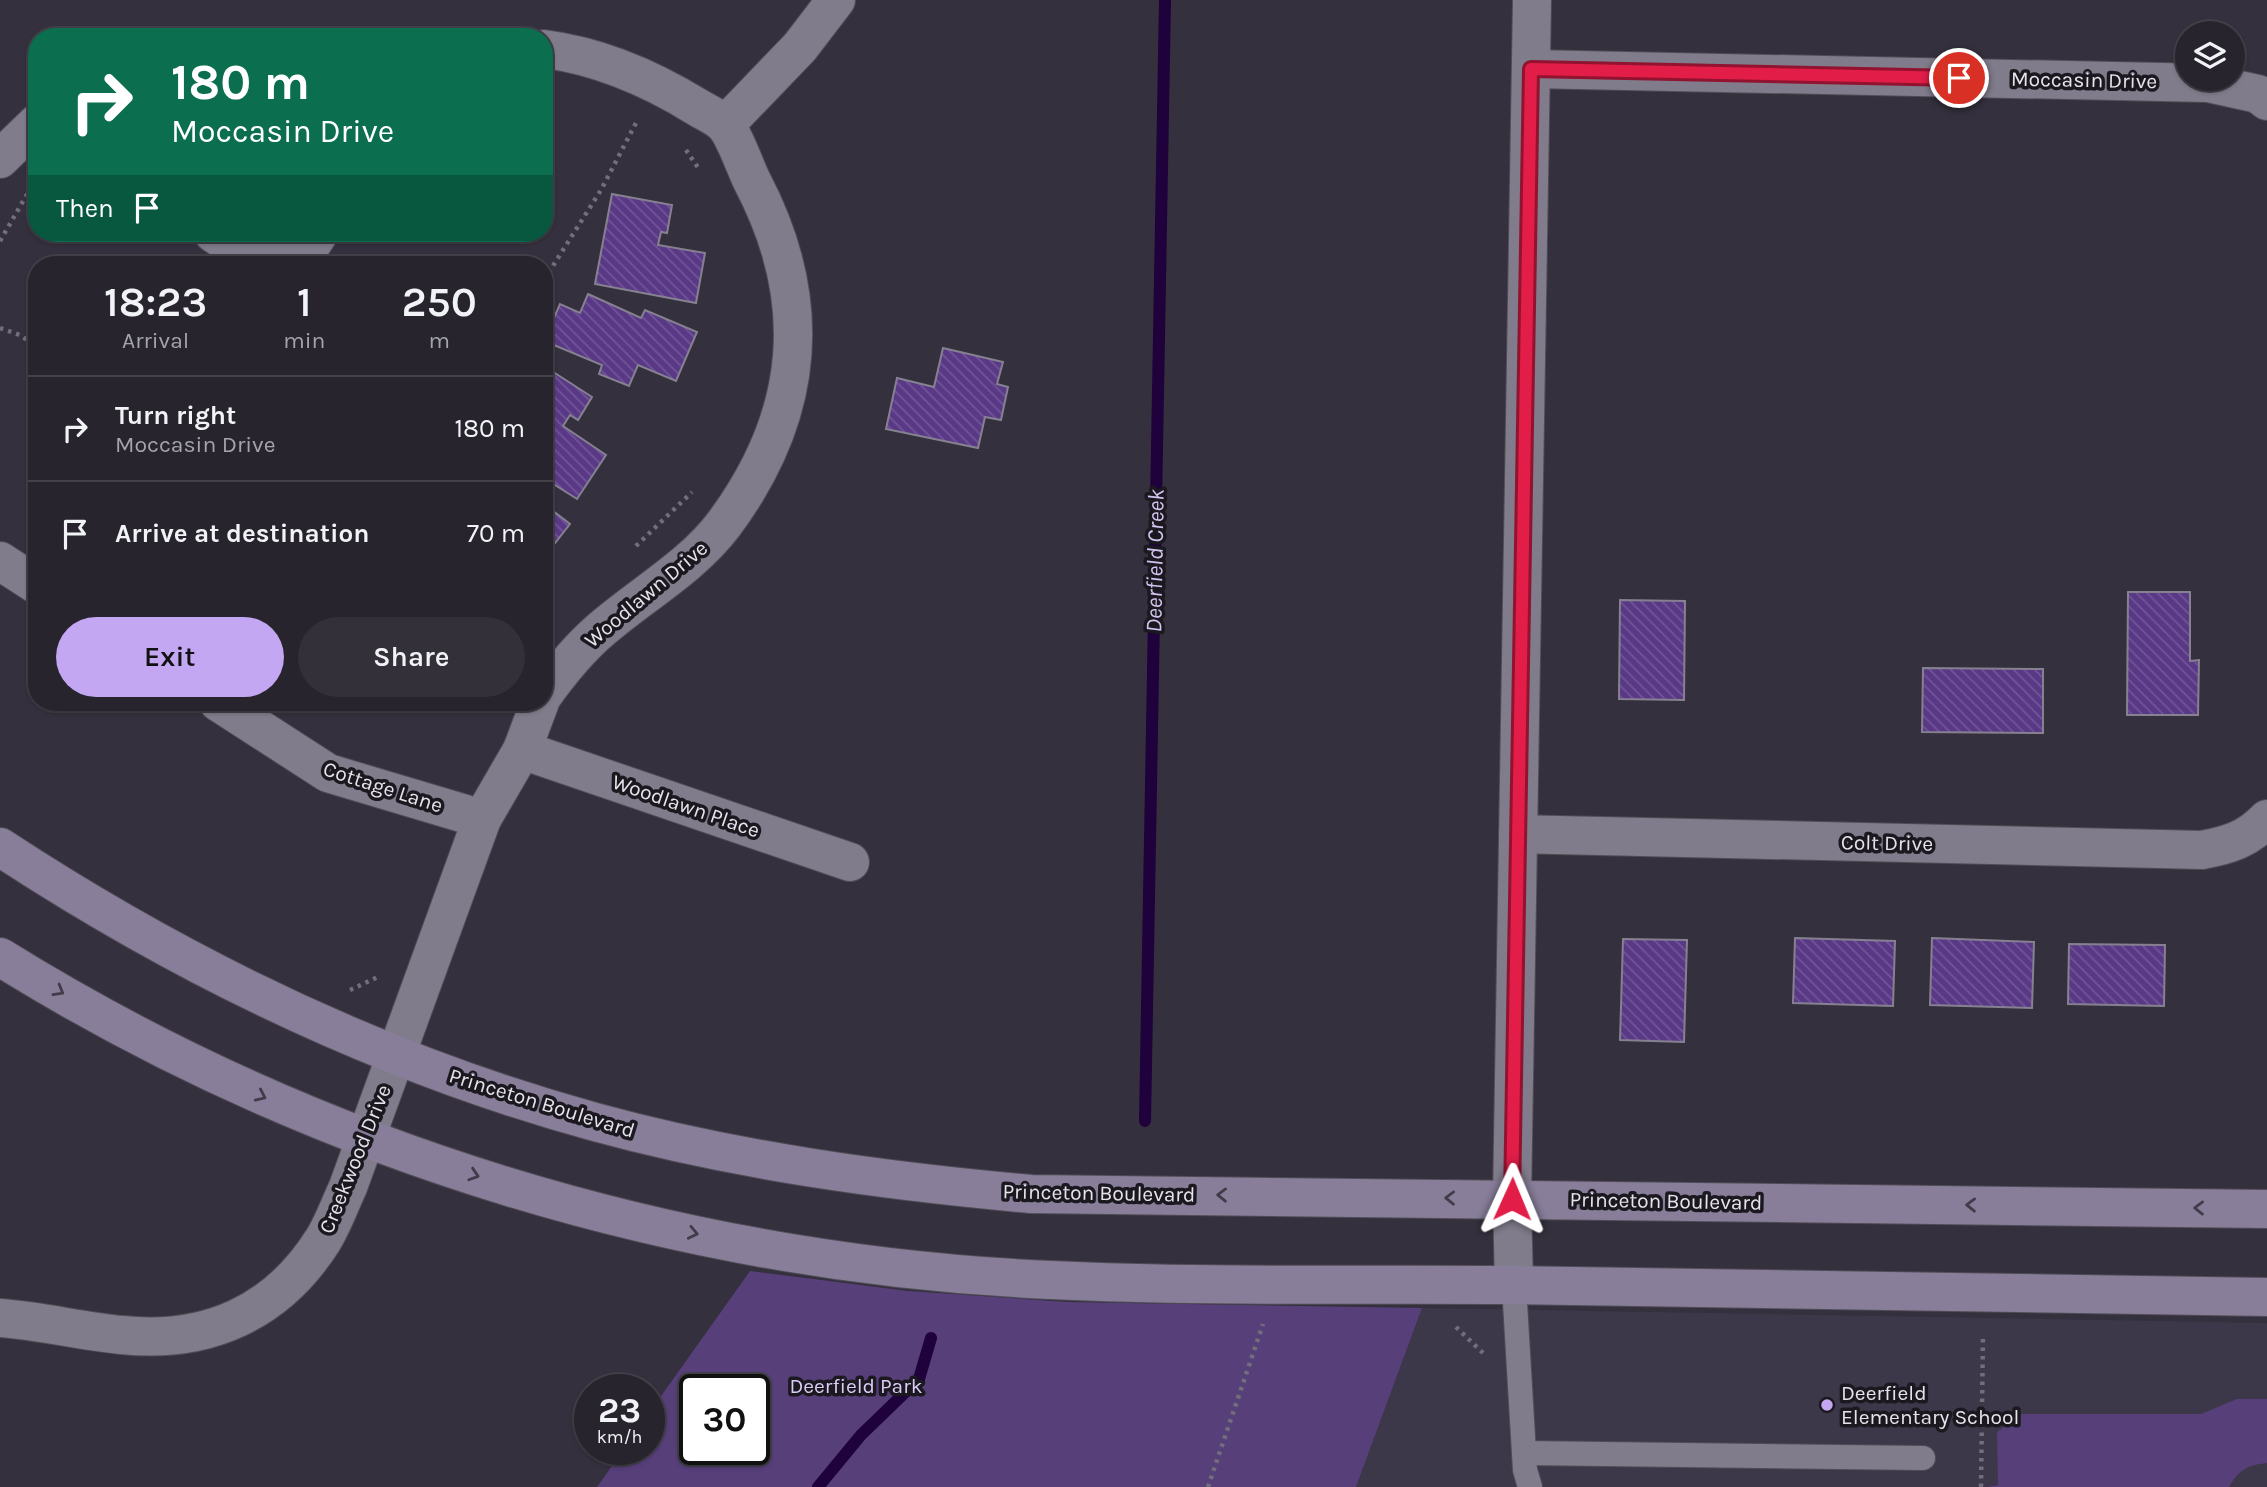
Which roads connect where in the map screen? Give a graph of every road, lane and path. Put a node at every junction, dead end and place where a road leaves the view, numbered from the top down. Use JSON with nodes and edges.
{"nodes":[{"id":1,"x":836,"y":0,"type":"edge"},
{"id":2,"x":1532,"y":0,"type":"edge"},
{"id":3,"x":553,"y":51,"type":"edge"},
{"id":4,"x":1531,"y":69,"type":"junction"},
{"id":5,"x":2263,"y":97,"type":"edge"},
{"id":6,"x":641,"y":113,"type":"dead end"},
{"id":7,"x":725,"y":125,"type":"junction"},
{"id":8,"x":28,"y":132,"type":"edge"},
{"id":9,"x":678,"y":140,"type":"dead end"},
{"id":10,"x":0,"y":159,"type":"edge"},
{"id":11,"x":701,"y":172,"type":"dead end"},
{"id":12,"x":28,"y":197,"type":"edge"},
{"id":13,"x":0,"y":241,"type":"edge"},
{"id":14,"x":226,"y":242,"type":"edge"},
{"id":15,"x":249,"y":256,"type":"edge"},
{"id":16,"x":553,"y":266,"type":"edge"},
{"id":17,"x":0,"y":328,"type":"edge"},
{"id":18,"x":28,"y":341,"type":"edge"},
{"id":19,"x":701,"y":483,"type":"dead end"},
{"id":20,"x":635,"y":547,"type":"dead end"},
{"id":21,"x":0,"y":561,"type":"edge"},
{"id":22,"x":28,"y":579,"type":"edge"},
{"id":23,"x":553,"y":682,"type":"edge"},
{"id":24,"x":232,"y":711,"type":"edge"},
{"id":25,"x":537,"y":711,"type":"edge"},
{"id":26,"x":522,"y":750,"type":"junction"},
{"id":27,"x":482,"y":819,"type":"junction"},
{"id":28,"x":2260,"y":826,"type":"edge"},
{"id":29,"x":1518,"y":834,"type":"junction"},
{"id":30,"x":0,"y":847,"type":"edge"},
{"id":31,"x":850,"y":862,"type":"dead end"},
{"id":32,"x":0,"y":957,"type":"edge"},
{"id":33,"x":396,"y":1055,"type":"junction"},
{"id":34,"x":365,"y":1140,"type":"junction"},
{"id":35,"x":1512,"y":1199,"type":"junction"},
{"id":36,"x":2267,"y":1209,"type":"edge"},
{"id":37,"x":1514,"y":1286,"type":"junction"},
{"id":38,"x":2267,"y":1297,"type":"edge"},
{"id":39,"x":0,"y":1318,"type":"edge"},
{"id":40,"x":1264,"y":1320,"type":"dead end"},
{"id":41,"x":1983,"y":1332,"type":"dead end"},
{"id":42,"x":1524,"y":1453,"type":"junction"},
{"id":43,"x":1923,"y":1458,"type":"dead end"},
{"id":44,"x":1208,"y":1487,"type":"edge"},
{"id":45,"x":1530,"y":1487,"type":"edge"},
{"id":46,"x":1981,"y":1487,"type":"edge"}],
"edges":[{"from":1,"to":7,"type":"street"},
{"from":2,"to":4,"type":"street"},
{"from":3,"to":7,"type":"street"},
{"from":4,"to":5,"type":"street","name":"Moccasin Drive"},
{"from":4,"to":29,"type":"street"},
{"from":6,"to":16,"type":"path"},
{"from":7,"to":23,"type":"street","name":"Woodlawn Drive"},
{"from":8,"to":10,"type":"street"},
{"from":9,"to":11,"type":"path"},
{"from":12,"to":13,"type":"path"},
{"from":14,"to":15,"type":"street"},
{"from":17,"to":18,"type":"path"},
{"from":19,"to":20,"type":"path"},
{"from":21,"to":22,"type":"street"},
{"from":24,"to":27,"type":"street","name":"Cottage Lane"},
{"from":25,"to":26,"type":"street"},
{"from":26,"to":27,"type":"street"},
{"from":26,"to":31,"type":"street","name":"Woodlawn Place"},
{"from":27,"to":33,"type":"street"},
{"from":28,"to":29,"type":"street","name":"Colt Drive"},
{"from":29,"to":35,"type":"street"},
{"from":30,"to":33,"type":"street","name":"Princeton Boulevard"},
{"from":32,"to":34,"type":"street","one_way":true},
{"from":33,"to":34,"type":"street","name":"Creekwood Drive"},
{"from":35,"to":33,"type":"street","name":"Princeton Boulevard","one_way":true},
{"from":34,"to":37,"type":"street","one_way":true},
{"from":34,"to":39,"type":"street","name":"Creekwood Drive"},
{"from":36,"to":35,"type":"street","name":"Princeton Boulevard","one_way":true},
{"from":35,"to":37,"type":"street"},
{"from":37,"to":38,"type":"street"},
{"from":37,"to":42,"type":"lane"},
{"from":40,"to":44,"type":"path"},
{"from":41,"to":46,"type":"path"},
{"from":42,"to":43,"type":"lane"},
{"from":42,"to":45,"type":"lane"}]}
